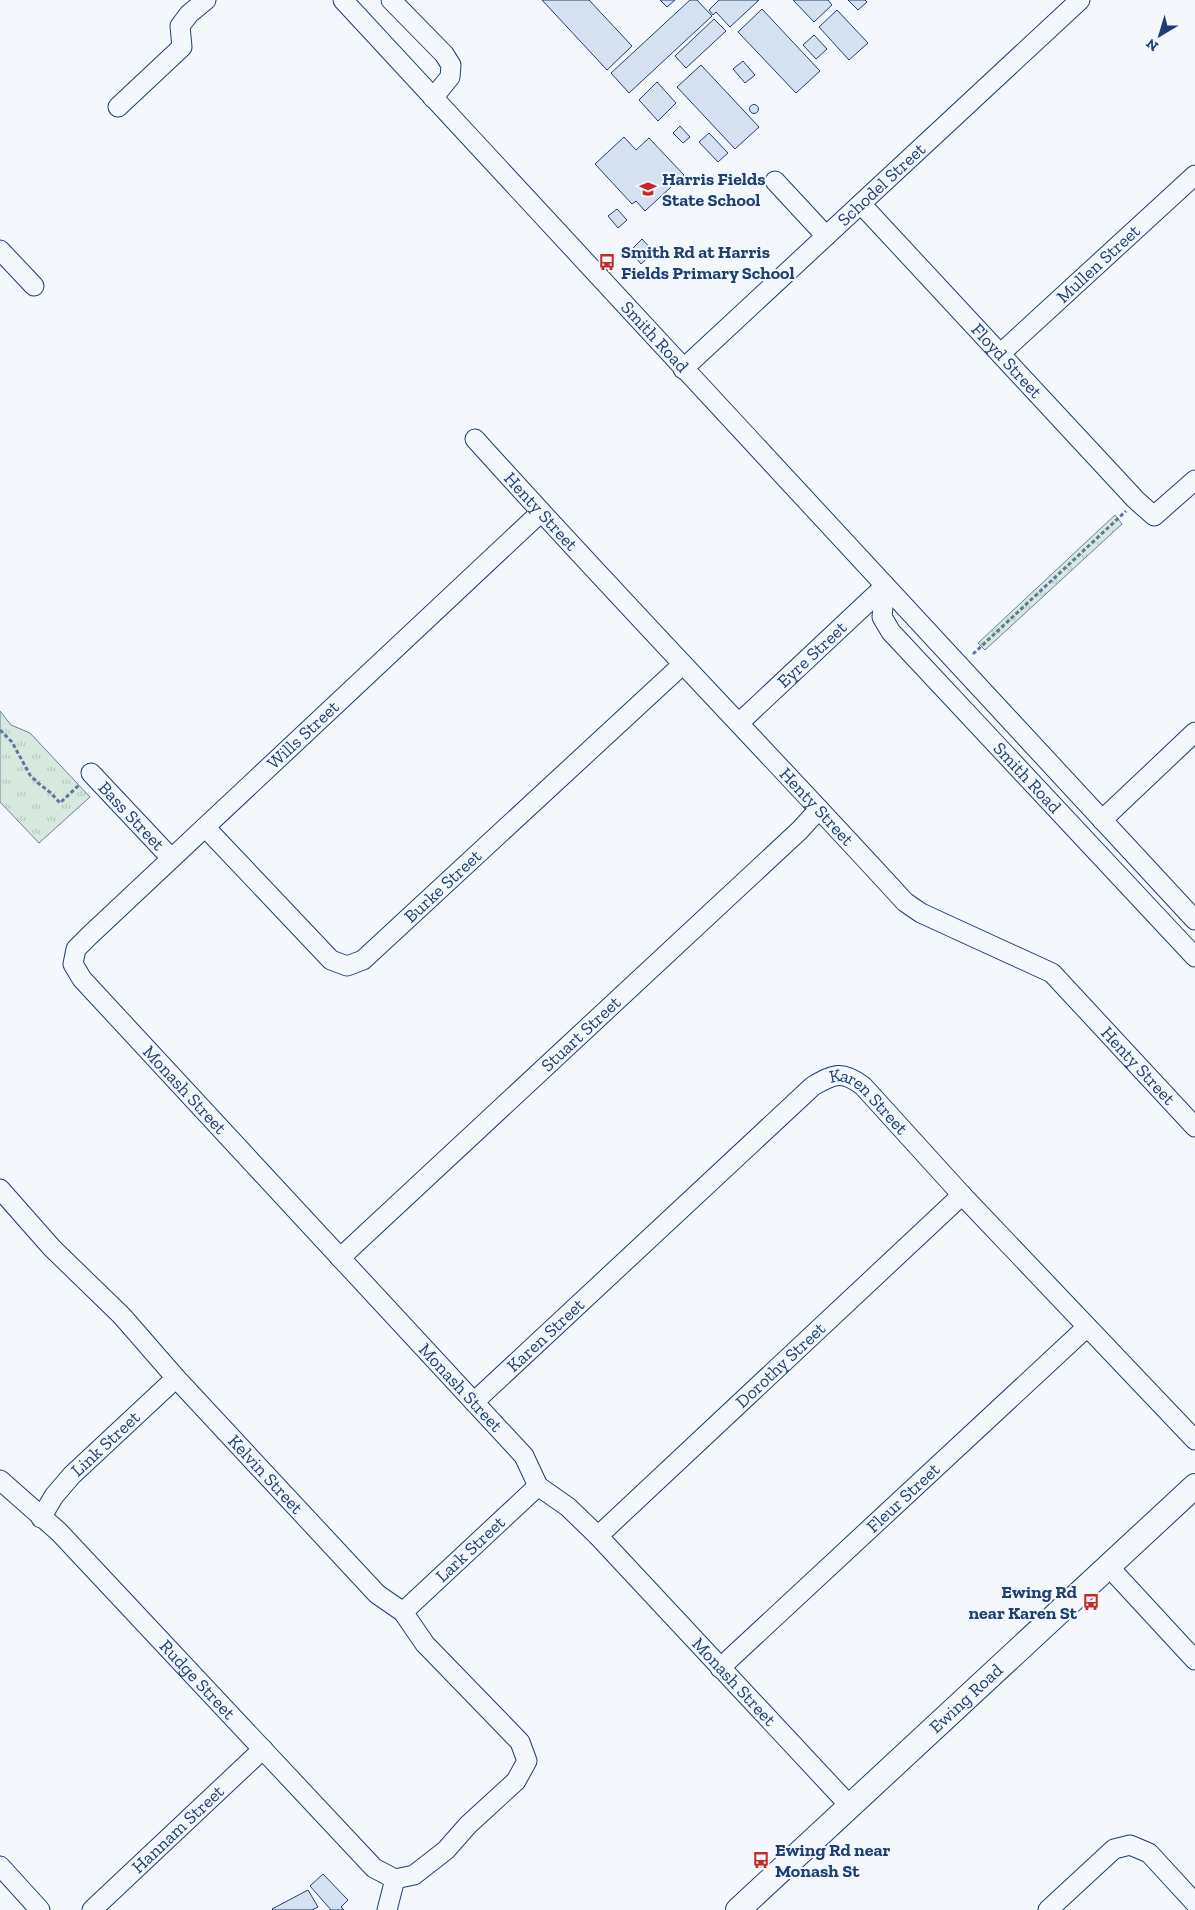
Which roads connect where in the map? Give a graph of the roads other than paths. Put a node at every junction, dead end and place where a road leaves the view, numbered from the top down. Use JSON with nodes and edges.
{"nodes":[{"id":1,"x":206,"y":0,"type":"edge"},
{"id":2,"x":343,"y":0,"type":"edge"},
{"id":3,"x":391,"y":0,"type":"edge"},
{"id":4,"x":1080,"y":0,"type":"edge"},
{"id":5,"x":433,"y":98,"type":"junction"},
{"id":6,"x":118,"y":108,"type":"dead end"},
{"id":7,"x":1195,"y":174,"type":"edge"},
{"id":8,"x":775,"y":181,"type":"dead end"},
{"id":9,"x":861,"y":204,"type":"junction"},
{"id":10,"x":826,"y":236,"type":"junction"},
{"id":11,"x":0,"y":250,"type":"edge"},
{"id":12,"x":34,"y":286,"type":"dead end"},
{"id":13,"x":1001,"y":353,"type":"junction"},
{"id":14,"x":683,"y":369,"type":"junction"},
{"id":15,"x":475,"y":439,"type":"dead end"},
{"id":16,"x":1195,"y":480,"type":"edge"},
{"id":17,"x":541,"y":512,"type":"junction"},
{"id":18,"x":885,"y":586,"type":"junction"},
{"id":19,"x":682,"y":665,"type":"junction"},
{"id":20,"x":739,"y":722,"type":"junction"},
{"id":21,"x":1195,"y":732,"type":"edge"},
{"id":22,"x":91,"y":773,"type":"road end"},
{"id":23,"x":820,"y":809,"type":"junction"},
{"id":24,"x":1102,"y":820,"type":"junction"},
{"id":25,"x":205,"y":827,"type":"junction"},
{"id":26,"x":171,"y":858,"type":"junction"},
{"id":27,"x":1195,"y":920,"type":"edge"},
{"id":28,"x":1195,"y":957,"type":"edge"},
{"id":29,"x":73,"y":964,"type":"joint"},
{"id":30,"x":1195,"y":1127,"type":"edge"},
{"id":31,"x":0,"y":1188,"type":"edge"},
{"id":32,"x":962,"y":1195,"type":"junction"},
{"id":33,"x":340,"y":1258,"type":"junction"},
{"id":34,"x":1086,"y":1327,"type":"junction"},
{"id":35,"x":176,"y":1378,"type":"junction"},
{"id":36,"x":474,"y":1402,"type":"junction"},
{"id":37,"x":1195,"y":1440,"type":"edge"},
{"id":38,"x":0,"y":1480,"type":"edge"},
{"id":39,"x":538,"y":1486,"type":"junction"},
{"id":40,"x":1195,"y":1486,"type":"edge"},
{"id":41,"x":41,"y":1518,"type":"junction"},
{"id":42,"x":598,"y":1536,"type":"junction"},
{"id":43,"x":1109,"y":1567,"type":"junction"},
{"id":44,"x":402,"y":1612,"type":"junction"},
{"id":45,"x":1195,"y":1660,"type":"edge"},
{"id":46,"x":720,"y":1668,"type":"junction"},
{"id":47,"x":263,"y":1749,"type":"junction"},
{"id":48,"x":850,"y":1806,"type":"junction"},
{"id":49,"x":0,"y":1866,"type":"edge"},
{"id":50,"x":395,"y":1879,"type":"junction"},
{"id":51,"x":1195,"y":1904,"type":"edge"},
{"id":52,"x":40,"y":1910,"type":"edge"},
{"id":53,"x":92,"y":1910,"type":"edge"},
{"id":54,"x":387,"y":1910,"type":"edge"},
{"id":55,"x":738,"y":1910,"type":"edge"},
{"id":56,"x":1048,"y":1910,"type":"edge"}],
"edges":[{"from":1,"to":6,"type":"street"},
{"from":2,"to":5,"type":"street","name":"Smith Road"},
{"from":3,"to":5,"type":"street"},
{"from":4,"to":9,"type":"street","name":"Schodel Street"},
{"from":5,"to":14,"type":"street","name":"Smith Road"},
{"from":7,"to":13,"type":"street","name":"Mullen Street"},
{"from":8,"to":10,"type":"street"},
{"from":9,"to":10,"type":"street","name":"Schodel Street"},
{"from":9,"to":13,"type":"street","name":"Floyd Street"},
{"from":10,"to":14,"type":"street","name":"Schodel Street"},
{"from":11,"to":12,"type":"street"},
{"from":13,"to":16,"type":"street","name":"Floyd Street"},
{"from":14,"to":18,"type":"street","name":"Smith Road"},
{"from":15,"to":17,"type":"street","name":"Henty Street"},
{"from":17,"to":19,"type":"street","name":"Henty Street"},
{"from":17,"to":25,"type":"street","name":"Wills Street"},
{"from":18,"to":20,"type":"street","name":"Eyre Street"},
{"from":18,"to":24,"type":"street","name":"Smith Road"},
{"from":18,"to":28,"type":"street","name":"Smith Road"},
{"from":19,"to":20,"type":"street","name":"Henty Street"},
{"from":19,"to":25,"type":"street","name":"Burke Street"},
{"from":20,"to":23,"type":"street","name":"Henty Street"},
{"from":21,"to":24,"type":"street"},
{"from":22,"to":26,"type":"street","name":"Bass Street"},
{"from":23,"to":30,"type":"street","name":"Henty Street"},
{"from":23,"to":33,"type":"street","name":"Stuart Street"},
{"from":24,"to":27,"type":"street","name":"Smith Road"},
{"from":25,"to":26,"type":"street","name":"Wills Street"},
{"from":26,"to":29,"type":"street","name":"Wills Street"},
{"from":29,"to":33,"type":"street","name":"Monash Street"},
{"from":31,"to":35,"type":"street","name":"Kelvin Street"},
{"from":32,"to":34,"type":"street","name":"Karen Street"},
{"from":32,"to":36,"type":"street","name":"Karen Street"},
{"from":32,"to":42,"type":"street","name":"Dorothy Street"},
{"from":33,"to":36,"type":"street","name":"Monash Street"},
{"from":34,"to":37,"type":"street","name":"Karen Street"},
{"from":34,"to":46,"type":"street","name":"Fleur Street"},
{"from":35,"to":41,"type":"street","name":"Link Street"},
{"from":35,"to":44,"type":"street","name":"Kelvin Street"},
{"from":36,"to":39,"type":"street","name":"Monash Street"},
{"from":38,"to":41,"type":"street","name":"Rudge Street"},
{"from":39,"to":42,"type":"street","name":"Monash Street"},
{"from":39,"to":44,"type":"street","name":"Lark Street"},
{"from":40,"to":43,"type":"main road","name":"Ewing Road"},
{"from":41,"to":47,"type":"street","name":"Rudge Street"},
{"from":42,"to":46,"type":"street","name":"Monash Street"},
{"from":43,"to":45,"type":"street"},
{"from":43,"to":48,"type":"main road","name":"Ewing Road"},
{"from":44,"to":50,"type":"street","name":"Kelvin Street"},
{"from":46,"to":48,"type":"street","name":"Monash Street"},
{"from":47,"to":50,"type":"street","name":"Rudge Street"},
{"from":47,"to":53,"type":"street","name":"Hannam Street"},
{"from":48,"to":55,"type":"main road","name":"Ewing Road"},
{"from":49,"to":52,"type":"street"},
{"from":50,"to":54,"type":"street"},
{"from":51,"to":56,"type":"street"}]}
